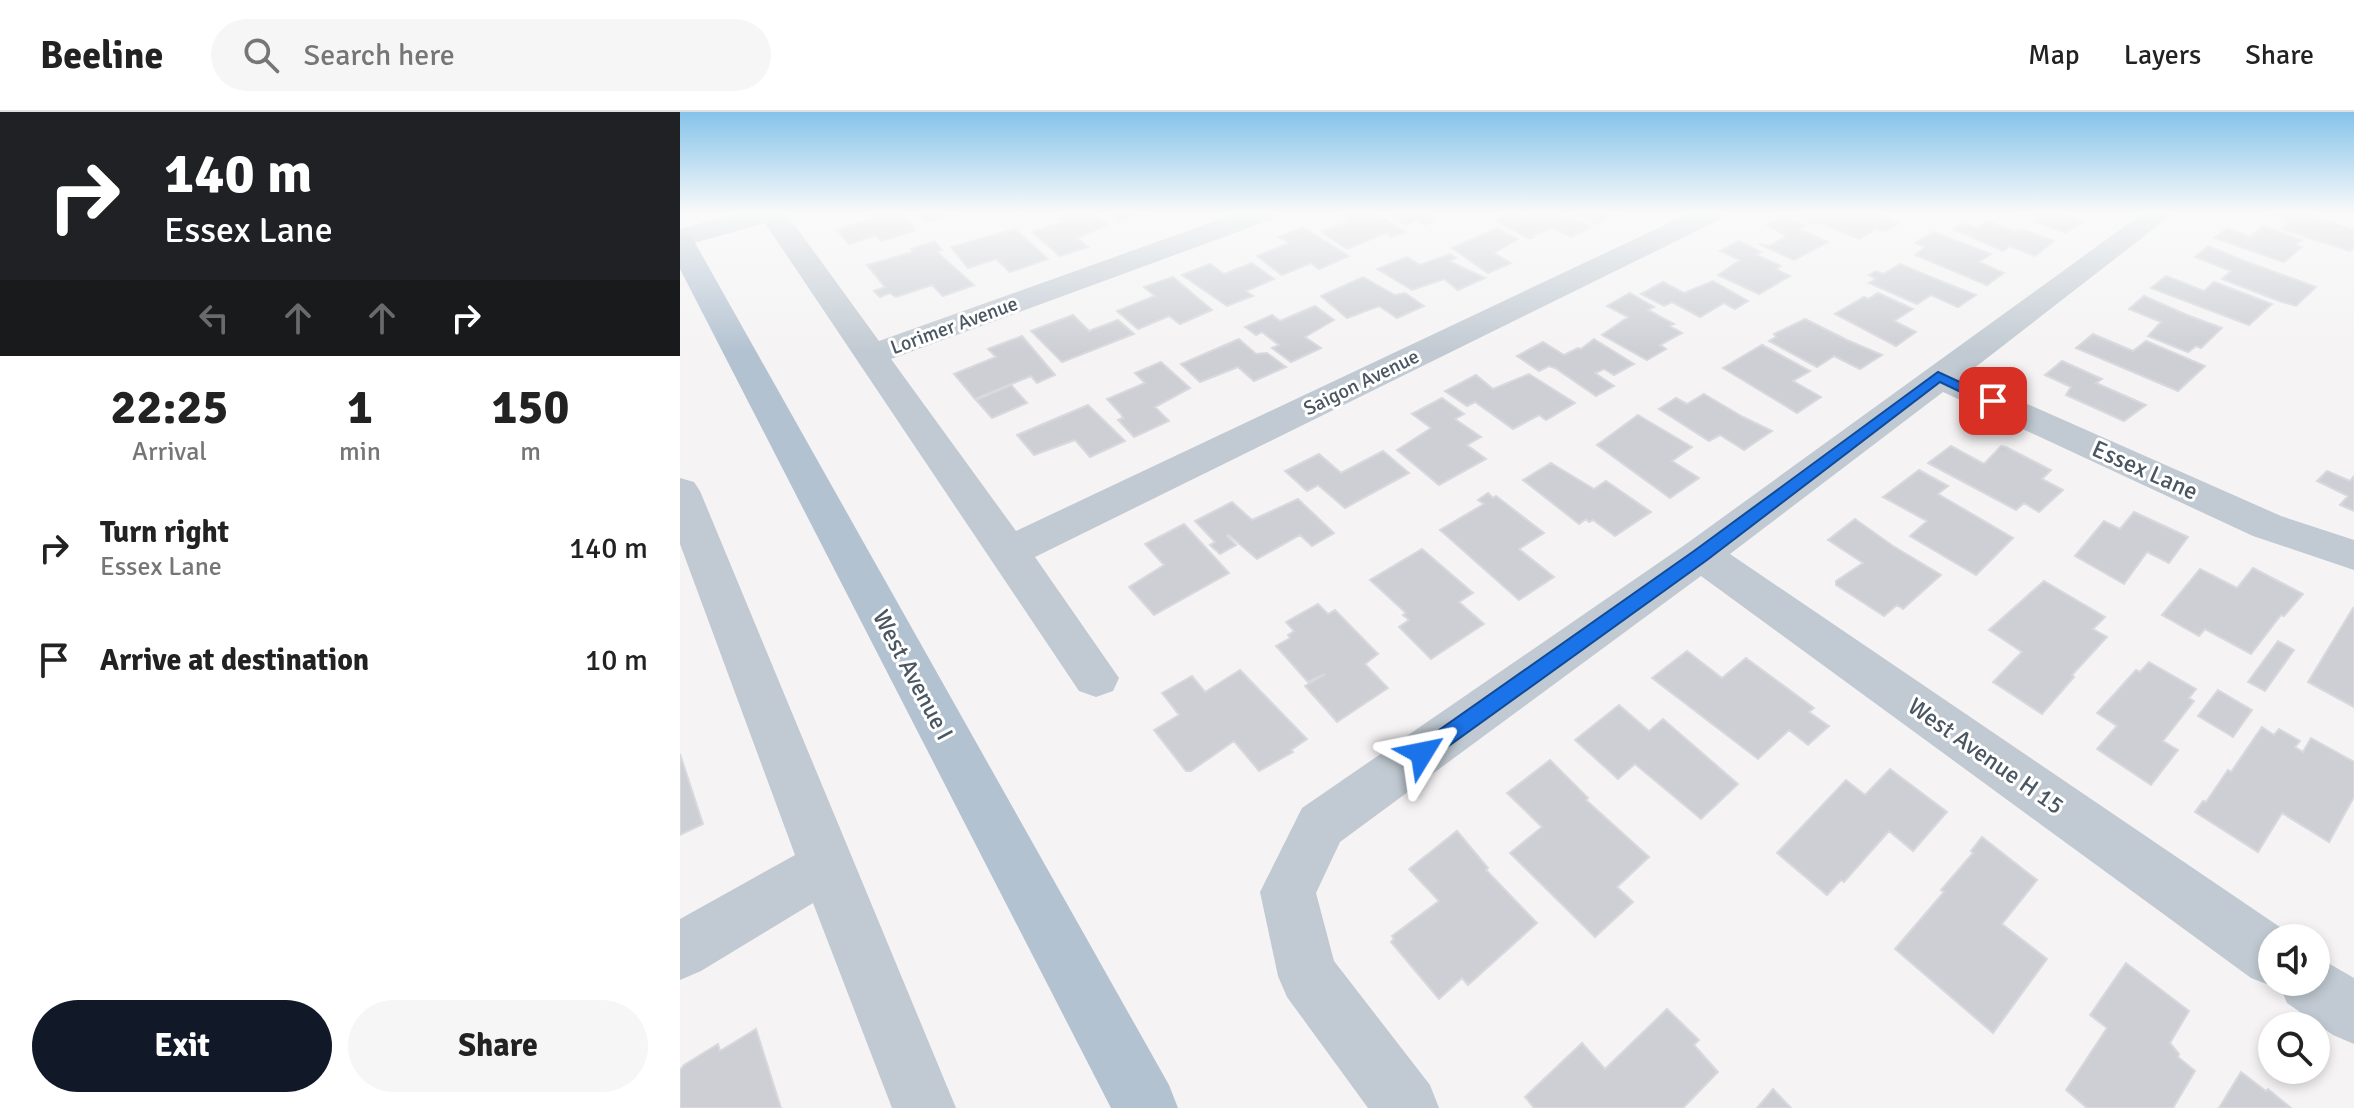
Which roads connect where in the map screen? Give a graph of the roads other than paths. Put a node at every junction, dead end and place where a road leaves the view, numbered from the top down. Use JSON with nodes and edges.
{"nodes":[{"id":1,"x":690,"y":259,"type":"edge"},
{"id":2,"x":803,"y":259,"type":"edge"},
{"id":3,"x":1135,"y":259,"type":"edge"},
{"id":4,"x":1615,"y":259,"type":"edge"},
{"id":5,"x":2097,"y":259,"type":"edge"},
{"id":6,"x":871,"y":355,"type":"junction"},
{"id":7,"x":1938,"y":377,"type":"junction"},
{"id":8,"x":680,"y":491,"type":"edge"},
{"id":9,"x":1011,"y":551,"type":"junction"},
{"id":10,"x":1701,"y":555,"type":"junction"},
{"id":11,"x":2354,"y":555,"type":"edge"},
{"id":12,"x":1096,"y":678,"type":"dead end"},
{"id":13,"x":826,"y":866,"type":"junction"},
{"id":14,"x":2258,"y":947,"type":"edge"},
{"id":15,"x":680,"y":951,"type":"edge"},
{"id":16,"x":2328,"y":996,"type":"edge"},
{"id":17,"x":2354,"y":1014,"type":"edge"},
{"id":18,"x":924,"y":1108,"type":"edge"},
{"id":19,"x":1146,"y":1108,"type":"edge"},
{"id":20,"x":1407,"y":1108,"type":"edge"}],
"edges":[{"from":1,"to":19,"type":"main road","name":"West Avenue I"},
{"from":2,"to":6,"type":"street"},
{"from":3,"to":6,"type":"street","name":"Lorimer Avenue"},
{"from":4,"to":9,"type":"street","name":"Saigon Avenue"},
{"from":5,"to":7,"type":"street"},
{"from":6,"to":9,"type":"street"},
{"from":7,"to":10,"type":"street"},
{"from":7,"to":11,"type":"street","name":"Essex Lane"},
{"from":8,"to":13,"type":"street"},
{"from":9,"to":12,"type":"street"},
{"from":10,"to":14,"type":"street","name":"West Avenue H 15"},
{"from":10,"to":20,"type":"street"},
{"from":13,"to":15,"type":"street"},
{"from":13,"to":18,"type":"street"},
{"from":16,"to":17,"type":"street"}]}
